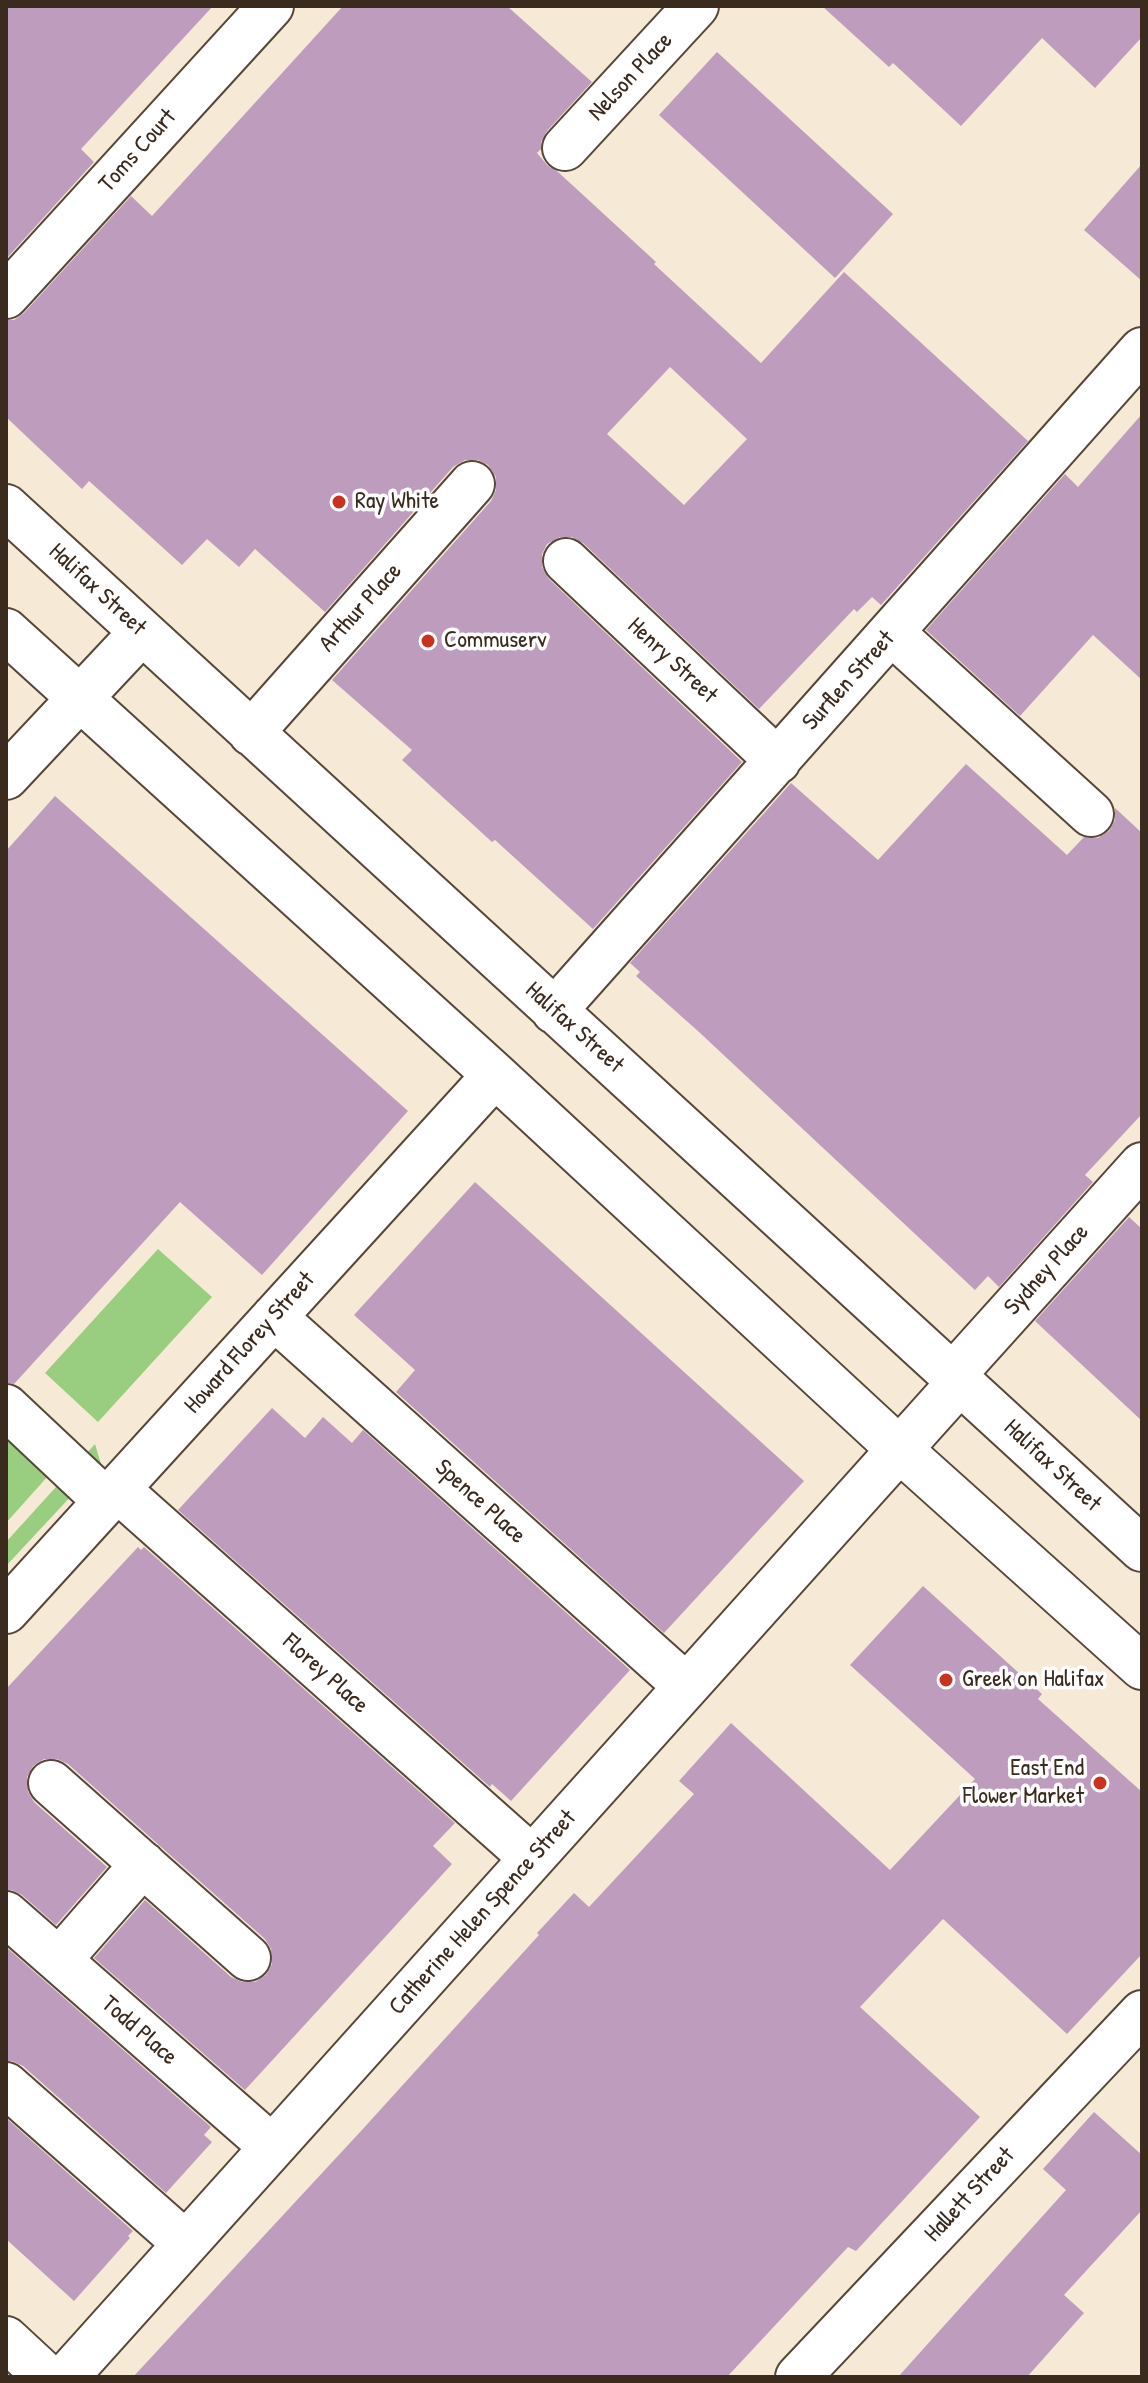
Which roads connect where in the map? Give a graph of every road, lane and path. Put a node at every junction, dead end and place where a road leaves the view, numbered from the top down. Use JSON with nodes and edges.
{"nodes":[{"id":1,"x":271,"y":6,"type":"edge"},
{"id":2,"x":696,"y":6,"type":"edge"},
{"id":3,"x":565,"y":148,"type":"dead end"},
{"id":4,"x":6,"y":296,"type":"edge"},
{"id":5,"x":1142,"y":350,"type":"edge"},
{"id":6,"x":472,"y":484,"type":"dead end"},
{"id":7,"x":6,"y":507,"type":"edge"},
{"id":8,"x":566,"y":561,"type":"dead end"},
{"id":9,"x":6,"y":631,"type":"edge"},
{"id":10,"x":142,"y":632,"type":"junction"},
{"id":11,"x":892,"y":633,"type":"junction"},
{"id":12,"x":80,"y":698,"type":"junction"},
{"id":13,"x":251,"y":733,"type":"junction"},
{"id":14,"x":778,"y":761,"type":"junction"},
{"id":15,"x":6,"y":777,"type":"edge"},
{"id":16,"x":1091,"y":814,"type":"dead end"},
{"id":17,"x":554,"y":1011,"type":"junction"},
{"id":18,"x":495,"y":1075,"type":"junction"},
{"id":19,"x":1137,"y":1182,"type":"edge"},
{"id":20,"x":274,"y":1317,"type":"junction"},
{"id":21,"x":956,"y":1378,"type":"junction"},
{"id":22,"x":6,"y":1407,"type":"edge"},
{"id":23,"x":899,"y":1449,"type":"junction"},
{"id":24,"x":112,"y":1495,"type":"junction"},
{"id":25,"x":1142,"y":1549,"type":"edge"},
{"id":26,"x":6,"y":1611,"type":"edge"},
{"id":27,"x":1142,"y":1667,"type":"edge"},
{"id":28,"x":686,"y":1686,"type":"junction"},
{"id":29,"x":51,"y":1783,"type":"dead end"},
{"id":30,"x":532,"y":1858,"type":"junction"},
{"id":31,"x":143,"y":1864,"type":"junction"},
{"id":32,"x":6,"y":1914,"type":"edge"},
{"id":33,"x":248,"y":1958,"type":"dead end"},
{"id":34,"x":59,"y":1960,"type":"junction"},
{"id":35,"x":1142,"y":2013,"type":"edge"},
{"id":36,"x":6,"y":2085,"type":"edge"},
{"id":37,"x":272,"y":2147,"type":"junction"},
{"id":38,"x":185,"y":2243,"type":"junction"},
{"id":39,"x":6,"y":2339,"type":"edge"},
{"id":40,"x":47,"y":2377,"type":"edge"},
{"id":41,"x":66,"y":2377,"type":"edge"},
{"id":42,"x":798,"y":2377,"type":"edge"}],
"edges":[{"from":1,"to":4,"type":"street","name":"Toms Court"},
{"from":2,"to":3,"type":"street","name":"Nelson Place"},
{"from":5,"to":11,"type":"street","name":"Surflen Street"},
{"from":6,"to":13,"type":"street","name":"Arthur Place"},
{"from":7,"to":10,"type":"street","name":"Halifax Street"},
{"from":8,"to":14,"type":"street","name":"Henry Street"},
{"from":9,"to":12,"type":"street"},
{"from":10,"to":12,"type":"street"},
{"from":10,"to":13,"type":"street","name":"Halifax Street"},
{"from":11,"to":14,"type":"street","name":"Surflen Street"},
{"from":11,"to":16,"type":"street"},
{"from":12,"to":15,"type":"street"},
{"from":12,"to":18,"type":"street"},
{"from":13,"to":17,"type":"street","name":"Halifax Street"},
{"from":14,"to":17,"type":"street","name":"Surflen Street"},
{"from":17,"to":21,"type":"street","name":"Halifax Street"},
{"from":18,"to":20,"type":"street","name":"Howard Florey Street"},
{"from":18,"to":23,"type":"street"},
{"from":19,"to":21,"type":"street","name":"Sydney Place"},
{"from":20,"to":24,"type":"street","name":"Howard Florey Street"},
{"from":20,"to":28,"type":"street","name":"Spence Place"},
{"from":21,"to":23,"type":"street","name":"Sydney Place"},
{"from":21,"to":25,"type":"street","name":"Halifax Street"},
{"from":22,"to":24,"type":"street","name":"Florey Place"},
{"from":23,"to":27,"type":"street"},
{"from":23,"to":28,"type":"street","name":"Catherine Helen Spence Street"},
{"from":24,"to":26,"type":"street","name":"Howard Florey Street"},
{"from":24,"to":30,"type":"street","name":"Florey Place"},
{"from":28,"to":30,"type":"street","name":"Catherine Helen Spence Street"},
{"from":29,"to":31,"type":"street"},
{"from":30,"to":37,"type":"street","name":"Catherine Helen Spence Street"},
{"from":31,"to":33,"type":"street"},
{"from":31,"to":34,"type":"street"},
{"from":32,"to":34,"type":"street","name":"Todd Place"},
{"from":34,"to":37,"type":"street","name":"Todd Place"},
{"from":35,"to":42,"type":"street","name":"Hallett Street"},
{"from":36,"to":38,"type":"street"},
{"from":37,"to":38,"type":"street","name":"Catherine Helen Spence Street"},
{"from":38,"to":41,"type":"street","name":"Catherine Helen Spence Street"},
{"from":39,"to":40,"type":"street"}]}
